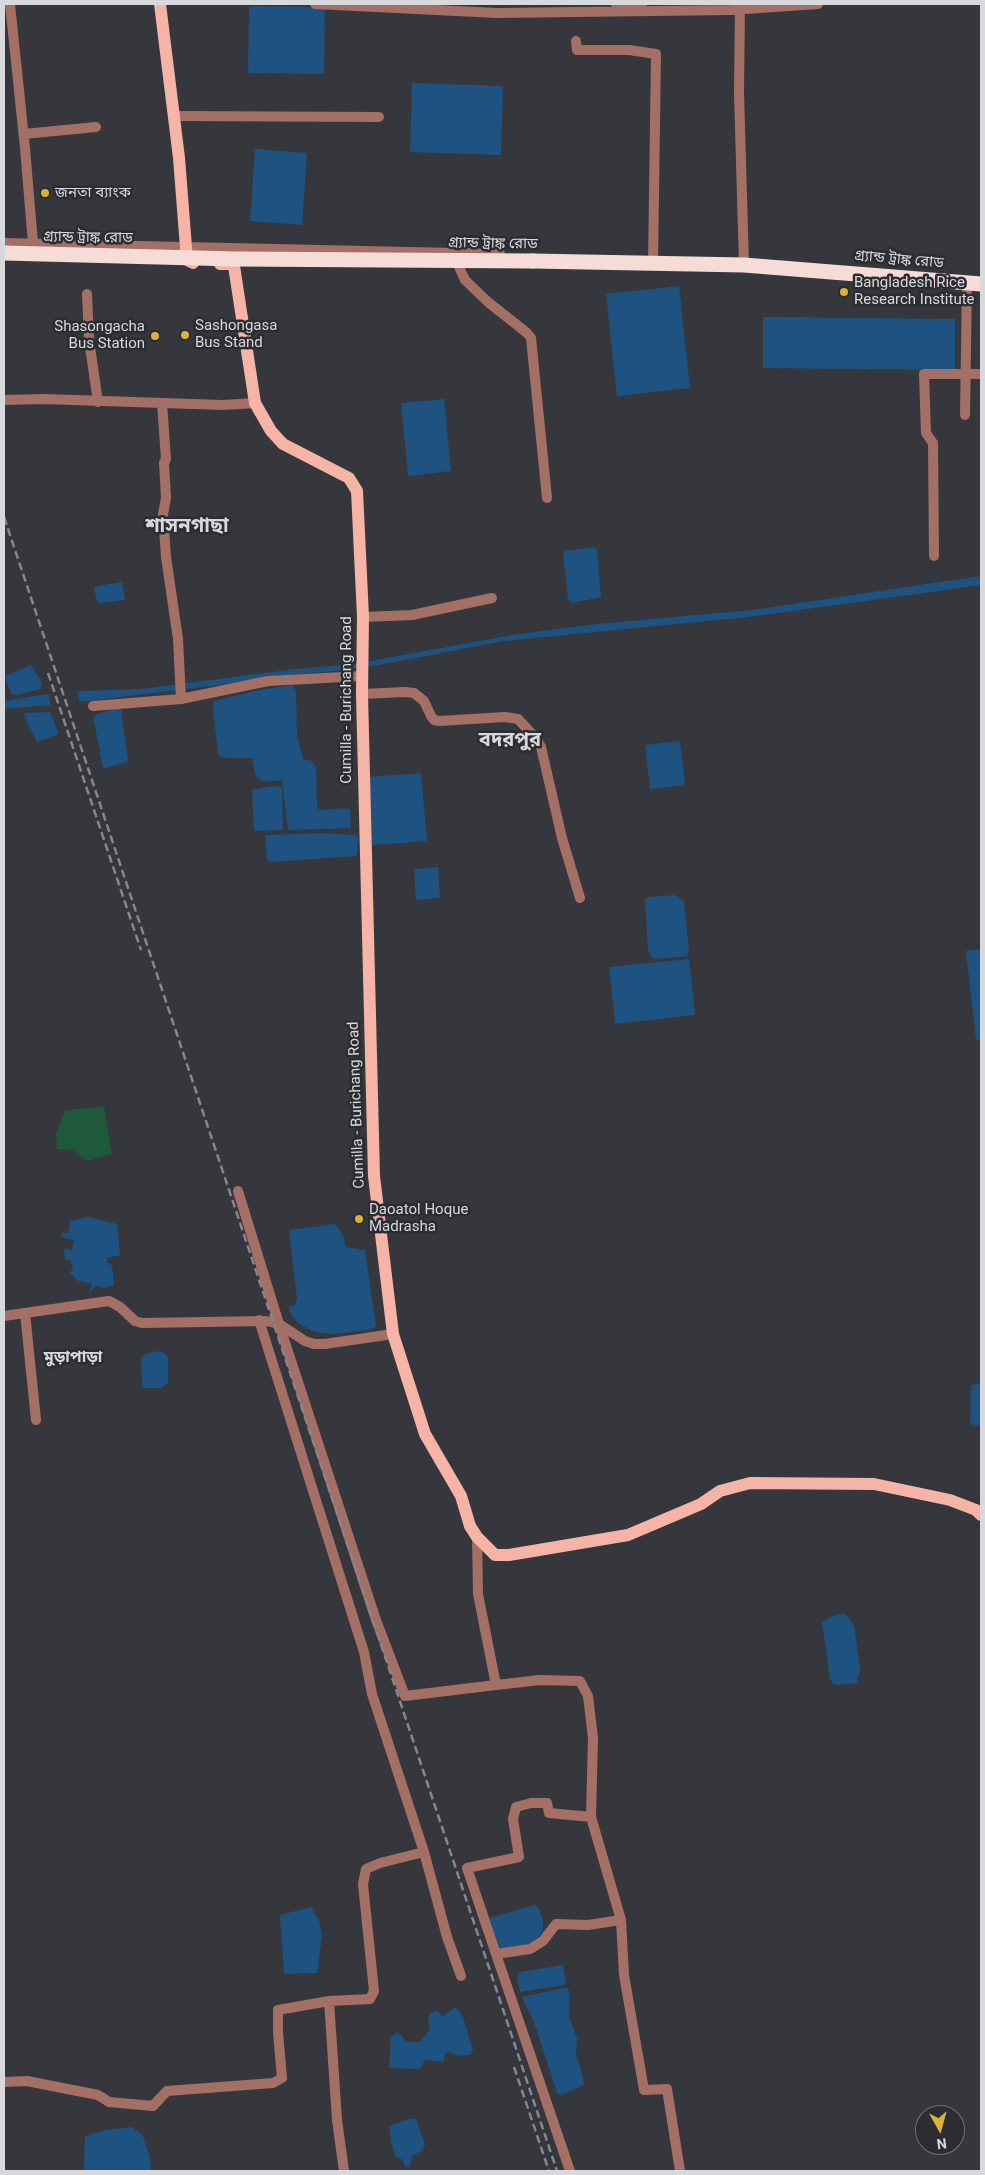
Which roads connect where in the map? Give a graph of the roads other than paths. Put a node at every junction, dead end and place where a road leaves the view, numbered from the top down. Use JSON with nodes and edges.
{"nodes":[{"id":1,"x":10,"y":4,"type":"edge"},
{"id":2,"x":160,"y":4,"type":"edge"},
{"id":3,"x":315,"y":4,"type":"edge"},
{"id":4,"x":642,"y":4,"type":"edge"},
{"id":5,"x":818,"y":4,"type":"edge"},
{"id":6,"x":502,"y":7,"type":"dead end"},
{"id":7,"x":741,"y":7,"type":"edge"},
{"id":8,"x":576,"y":41,"type":"dead end"},
{"id":9,"x":174,"y":116,"type":"junction"},
{"id":10,"x":379,"y":117,"type":"dead end"},
{"id":11,"x":96,"y":127,"type":"dead end"},
{"id":12,"x":24,"y":134,"type":"junction"},
{"id":13,"x":4,"y":243,"type":"edge"},
{"id":14,"x":33,"y":243,"type":"junction"},
{"id":15,"x":185,"y":248,"type":"junction"},
{"id":16,"x":4,"y":254,"type":"edge"},
{"id":17,"x":4,"y":259,"type":"edge"},
{"id":18,"x":592,"y":262,"type":"junction"},
{"id":19,"x":653,"y":263,"type":"junction"},
{"id":20,"x":744,"y":265,"type":"junction"},
{"id":21,"x":234,"y":266,"type":"junction"},
{"id":22,"x":458,"y":267,"type":"junction"},
{"id":23,"x":974,"y":284,"type":"edge"},
{"id":24,"x":87,"y":294,"type":"dead end"},
{"id":25,"x":966,"y":374,"type":"junction"},
{"id":26,"x":981,"y":374,"type":"edge"},
{"id":27,"x":4,"y":400,"type":"edge"},
{"id":28,"x":98,"y":402,"type":"junction"},
{"id":29,"x":162,"y":403,"type":"junction"},
{"id":30,"x":256,"y":403,"type":"junction"},
{"id":31,"x":965,"y":415,"type":"dead end"},
{"id":32,"x":547,"y":498,"type":"dead end"},
{"id":33,"x":934,"y":556,"type":"dead end"},
{"id":34,"x":492,"y":598,"type":"dead end"},
{"id":35,"x":363,"y":617,"type":"junction"},
{"id":36,"x":362,"y":676,"type":"junction"},
{"id":37,"x":362,"y":694,"type":"junction"},
{"id":38,"x":181,"y":695,"type":"junction"},
{"id":39,"x":93,"y":706,"type":"dead end"},
{"id":40,"x":580,"y":898,"type":"dead end"},
{"id":41,"x":238,"y":1191,"type":"dead end"},
{"id":42,"x":25,"y":1314,"type":"junction"},
{"id":43,"x":4,"y":1316,"type":"edge"},
{"id":44,"x":259,"y":1320,"type":"junction"},
{"id":45,"x":279,"y":1324,"type":"junction"},
{"id":46,"x":392,"y":1334,"type":"junction"},
{"id":47,"x":36,"y":1420,"type":"dead end"},
{"id":48,"x":981,"y":1515,"type":"edge"},
{"id":49,"x":477,"y":1537,"type":"junction"},
{"id":50,"x":496,"y":1685,"type":"junction"},
{"id":51,"x":591,"y":1817,"type":"junction"},
{"id":52,"x":424,"y":1852,"type":"junction"},
{"id":53,"x":620,"y":1920,"type":"junction"},
{"id":54,"x":496,"y":1954,"type":"junction"},
{"id":55,"x":461,"y":1976,"type":"dead end"},
{"id":56,"x":329,"y":2001,"type":"junction"},
{"id":57,"x":4,"y":2082,"type":"edge"},
{"id":58,"x":344,"y":2171,"type":"edge"},
{"id":59,"x":570,"y":2171,"type":"edge"},
{"id":60,"x":680,"y":2171,"type":"edge"}],
"edges":[{"from":1,"to":12,"type":"street"},
{"from":2,"to":9,"type":"main road"},
{"from":3,"to":7,"type":"street"},
{"from":4,"to":6,"type":"street"},
{"from":5,"to":7,"type":"street"},
{"from":7,"to":20,"type":"street"},
{"from":8,"to":19,"type":"street"},
{"from":9,"to":10,"type":"street"},
{"from":9,"to":15,"type":"main road"},
{"from":11,"to":12,"type":"street"},
{"from":12,"to":14,"type":"street"},
{"from":13,"to":14,"type":"street"},
{"from":14,"to":15,"type":"street"},
{"from":15,"to":18,"type":"street"},
{"from":15,"to":21,"type":"main road"},
{"from":16,"to":18,"type":"highway","name":"গ্র্যান্ড ট্রাঙ্ক রোড","bridge":true},
{"from":17,"to":21,"type":"street"},
{"from":18,"to":19,"type":"highway","name":"গ্র্যান্ড ট্রাঙ্ক রোড"},
{"from":18,"to":22,"type":"street"},
{"from":19,"to":20,"type":"highway","name":"গ্র্যান্ড ট্রাঙ্ক রোড"},
{"from":20,"to":23,"type":"highway","name":"গ্র্যান্ড ট্রাঙ্ক রোড"},
{"from":21,"to":22,"type":"street"},
{"from":21,"to":30,"type":"main road","name":"Cumilla - Burichang Road"},
{"from":22,"to":32,"type":"street"},
{"from":23,"to":25,"type":"street"},
{"from":24,"to":28,"type":"street"},
{"from":25,"to":26,"type":"street"},
{"from":25,"to":31,"type":"street"},
{"from":25,"to":33,"type":"street"},
{"from":27,"to":28,"type":"street"},
{"from":28,"to":29,"type":"street"},
{"from":29,"to":30,"type":"street"},
{"from":29,"to":38,"type":"street"},
{"from":30,"to":35,"type":"main road","name":"Cumilla - Burichang Road"},
{"from":34,"to":35,"type":"street"},
{"from":35,"to":36,"type":"main road","name":"Cumilla - Burichang Road"},
{"from":36,"to":37,"type":"main road","name":"Cumilla - Burichang Road"},
{"from":36,"to":38,"type":"street"},
{"from":37,"to":40,"type":"street"},
{"from":37,"to":46,"type":"main road","name":"Cumilla - Burichang Road"},
{"from":38,"to":39,"type":"street"},
{"from":41,"to":45,"type":"street"},
{"from":42,"to":43,"type":"street"},
{"from":42,"to":44,"type":"street"},
{"from":42,"to":47,"type":"street"},
{"from":44,"to":45,"type":"street"},
{"from":44,"to":52,"type":"street"},
{"from":45,"to":46,"type":"street"},
{"from":45,"to":50,"type":"street"},
{"from":46,"to":49,"type":"main road","name":"Cumilla - Burichang Road"},
{"from":48,"to":49,"type":"main road","name":"Cumilla - Burichang Road"},
{"from":49,"to":50,"type":"street"},
{"from":50,"to":51,"type":"street"},
{"from":51,"to":53,"type":"street"},
{"from":51,"to":54,"type":"street"},
{"from":52,"to":55,"type":"street"},
{"from":52,"to":56,"type":"street"},
{"from":53,"to":54,"type":"street"},
{"from":53,"to":60,"type":"street"},
{"from":54,"to":59,"type":"street"},
{"from":56,"to":57,"type":"street"},
{"from":56,"to":58,"type":"street"}]}
